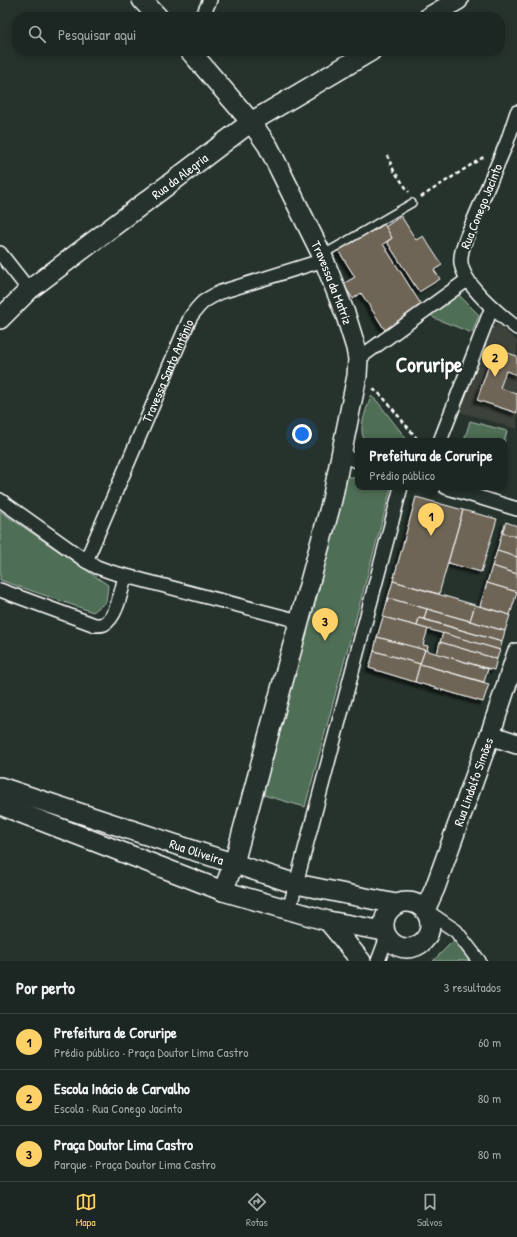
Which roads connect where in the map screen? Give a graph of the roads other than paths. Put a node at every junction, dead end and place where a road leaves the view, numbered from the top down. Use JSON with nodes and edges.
{"nodes":[{"id":1,"x":142,"y":0,"type":"edge"},
{"id":2,"x":210,"y":0,"type":"edge"},
{"id":3,"x":458,"y":0,"type":"edge"},
{"id":4,"x":153,"y":12,"type":"edge"},
{"id":5,"x":204,"y":12,"type":"edge"},
{"id":6,"x":438,"y":12,"type":"edge"},
{"id":7,"x":194,"y":56,"type":"edge"},
{"id":8,"x":363,"y":56,"type":"edge"},
{"id":9,"x":517,"y":112,"type":"edge"},
{"id":10,"x":251,"y":122,"type":"junction"},
{"id":11,"x":414,"y":202,"type":"road end"},
{"id":12,"x":0,"y":253,"type":"edge"},
{"id":13,"x":323,"y":257,"type":"junction"},
{"id":14,"x":467,"y":280,"type":"junction"},
{"id":15,"x":29,"y":290,"type":"junction"},
{"id":16,"x":492,"y":307,"type":"junction"},
{"id":17,"x":0,"y":319,"type":"edge"},
{"id":18,"x":517,"y":328,"type":"edge"},
{"id":19,"x":358,"y":359,"type":"junction"},
{"id":20,"x":441,"y":438,"type":"edge"},
{"id":21,"x":350,"y":459,"type":"edge"},
{"id":22,"x":401,"y":490,"type":"edge"},
{"id":23,"x":455,"y":490,"type":"edge"},
{"id":24,"x":0,"y":500,"type":"edge"},
{"id":25,"x":517,"y":509,"type":"edge"},
{"id":26,"x":86,"y":561,"type":"junction"},
{"id":27,"x":125,"y":576,"type":"junction"},
{"id":28,"x":0,"y":590,"type":"edge"},
{"id":29,"x":299,"y":621,"type":"junction"},
{"id":30,"x":517,"y":653,"type":"edge"},
{"id":31,"x":490,"y":735,"type":"junction"},
{"id":32,"x":517,"y":744,"type":"edge"},
{"id":33,"x":0,"y":787,"type":"edge"},
{"id":34,"x":0,"y":805,"type":"edge"},
{"id":35,"x":234,"y":864,"type":"junction"},
{"id":36,"x":296,"y":884,"type":"junction"},
{"id":37,"x":223,"y":891,"type":"junction"},
{"id":38,"x":396,"y":904,"type":"junction"},
{"id":39,"x":289,"y":910,"type":"junction"},
{"id":40,"x":425,"y":910,"type":"junction"},
{"id":41,"x":328,"y":921,"type":"junction"},
{"id":42,"x":386,"y":934,"type":"junction"},
{"id":43,"x":360,"y":961,"type":"edge"},
{"id":44,"x":378,"y":961,"type":"edge"},
{"id":45,"x":480,"y":961,"type":"edge"}],
"edges":[{"from":1,"to":4,"type":"street"},
{"from":2,"to":5,"type":"street"},
{"from":3,"to":6,"type":"street"},
{"from":7,"to":10,"type":"street","name":"Travessa da Matriz"},
{"from":8,"to":10,"type":"street","name":"Rua da Alegria"},
{"from":9,"to":14,"type":"street","name":"Rua Conego Jacinto"},
{"from":10,"to":13,"type":"street","name":"Travessa da Matriz"},
{"from":10,"to":15,"type":"street","name":"Rua da Alegria"},
{"from":11,"to":13,"type":"lane"},
{"from":12,"to":15,"type":"street"},
{"from":13,"to":19,"type":"street","name":"Travessa da Matriz"},
{"from":13,"to":26,"type":"street","name":"Travessa Santo Antônio"},
{"from":14,"to":16,"type":"street","name":"Rua Conego Jacinto"},
{"from":14,"to":19,"type":"street"},
{"from":15,"to":17,"type":"street","name":"Rua da Alegria"},
{"from":16,"to":18,"type":"street","name":"Rua Conego Jacinto"},
{"from":16,"to":20,"type":"street"},
{"from":19,"to":21,"type":"street","name":"Travessa da Matriz"},
{"from":21,"to":29,"type":"street","name":"Travessa da Matriz"},
{"from":22,"to":36,"type":"street"},
{"from":23,"to":25,"type":"street"},
{"from":24,"to":26,"type":"street"},
{"from":26,"to":27,"type":"street"},
{"from":27,"to":28,"type":"street"},
{"from":27,"to":29,"type":"street"},
{"from":29,"to":35,"type":"street","name":"Travessa da Matriz"},
{"from":30,"to":31,"type":"street","name":"Rua Lindolfo Simões"},
{"from":31,"to":32,"type":"street"},
{"from":31,"to":40,"type":"street","name":"Rua Lindolfo Simões"},
{"from":33,"to":35,"type":"street","name":"Rua Oliveira"},
{"from":34,"to":37,"type":"street","name":"Rua Oliveira"},
{"from":35,"to":36,"type":"street","name":"Rua Oliveira"},
{"from":35,"to":37,"type":"street","name":"Travessa da Matriz"},
{"from":36,"to":38,"type":"street","name":"Rua Oliveira"},
{"from":36,"to":39,"type":"street"},
{"from":37,"to":39,"type":"street","name":"Rua Oliveira"},
{"from":38,"to":40,"type":"street"},
{"from":38,"to":42,"type":"street"},
{"from":39,"to":41,"type":"street","name":"Rua Oliveira"},
{"from":40,"to":42,"type":"street"},
{"from":40,"to":45,"type":"street"},
{"from":41,"to":42,"type":"street","name":"Rua Oliveira"},
{"from":41,"to":43,"type":"street"},
{"from":42,"to":44,"type":"street"}]}
